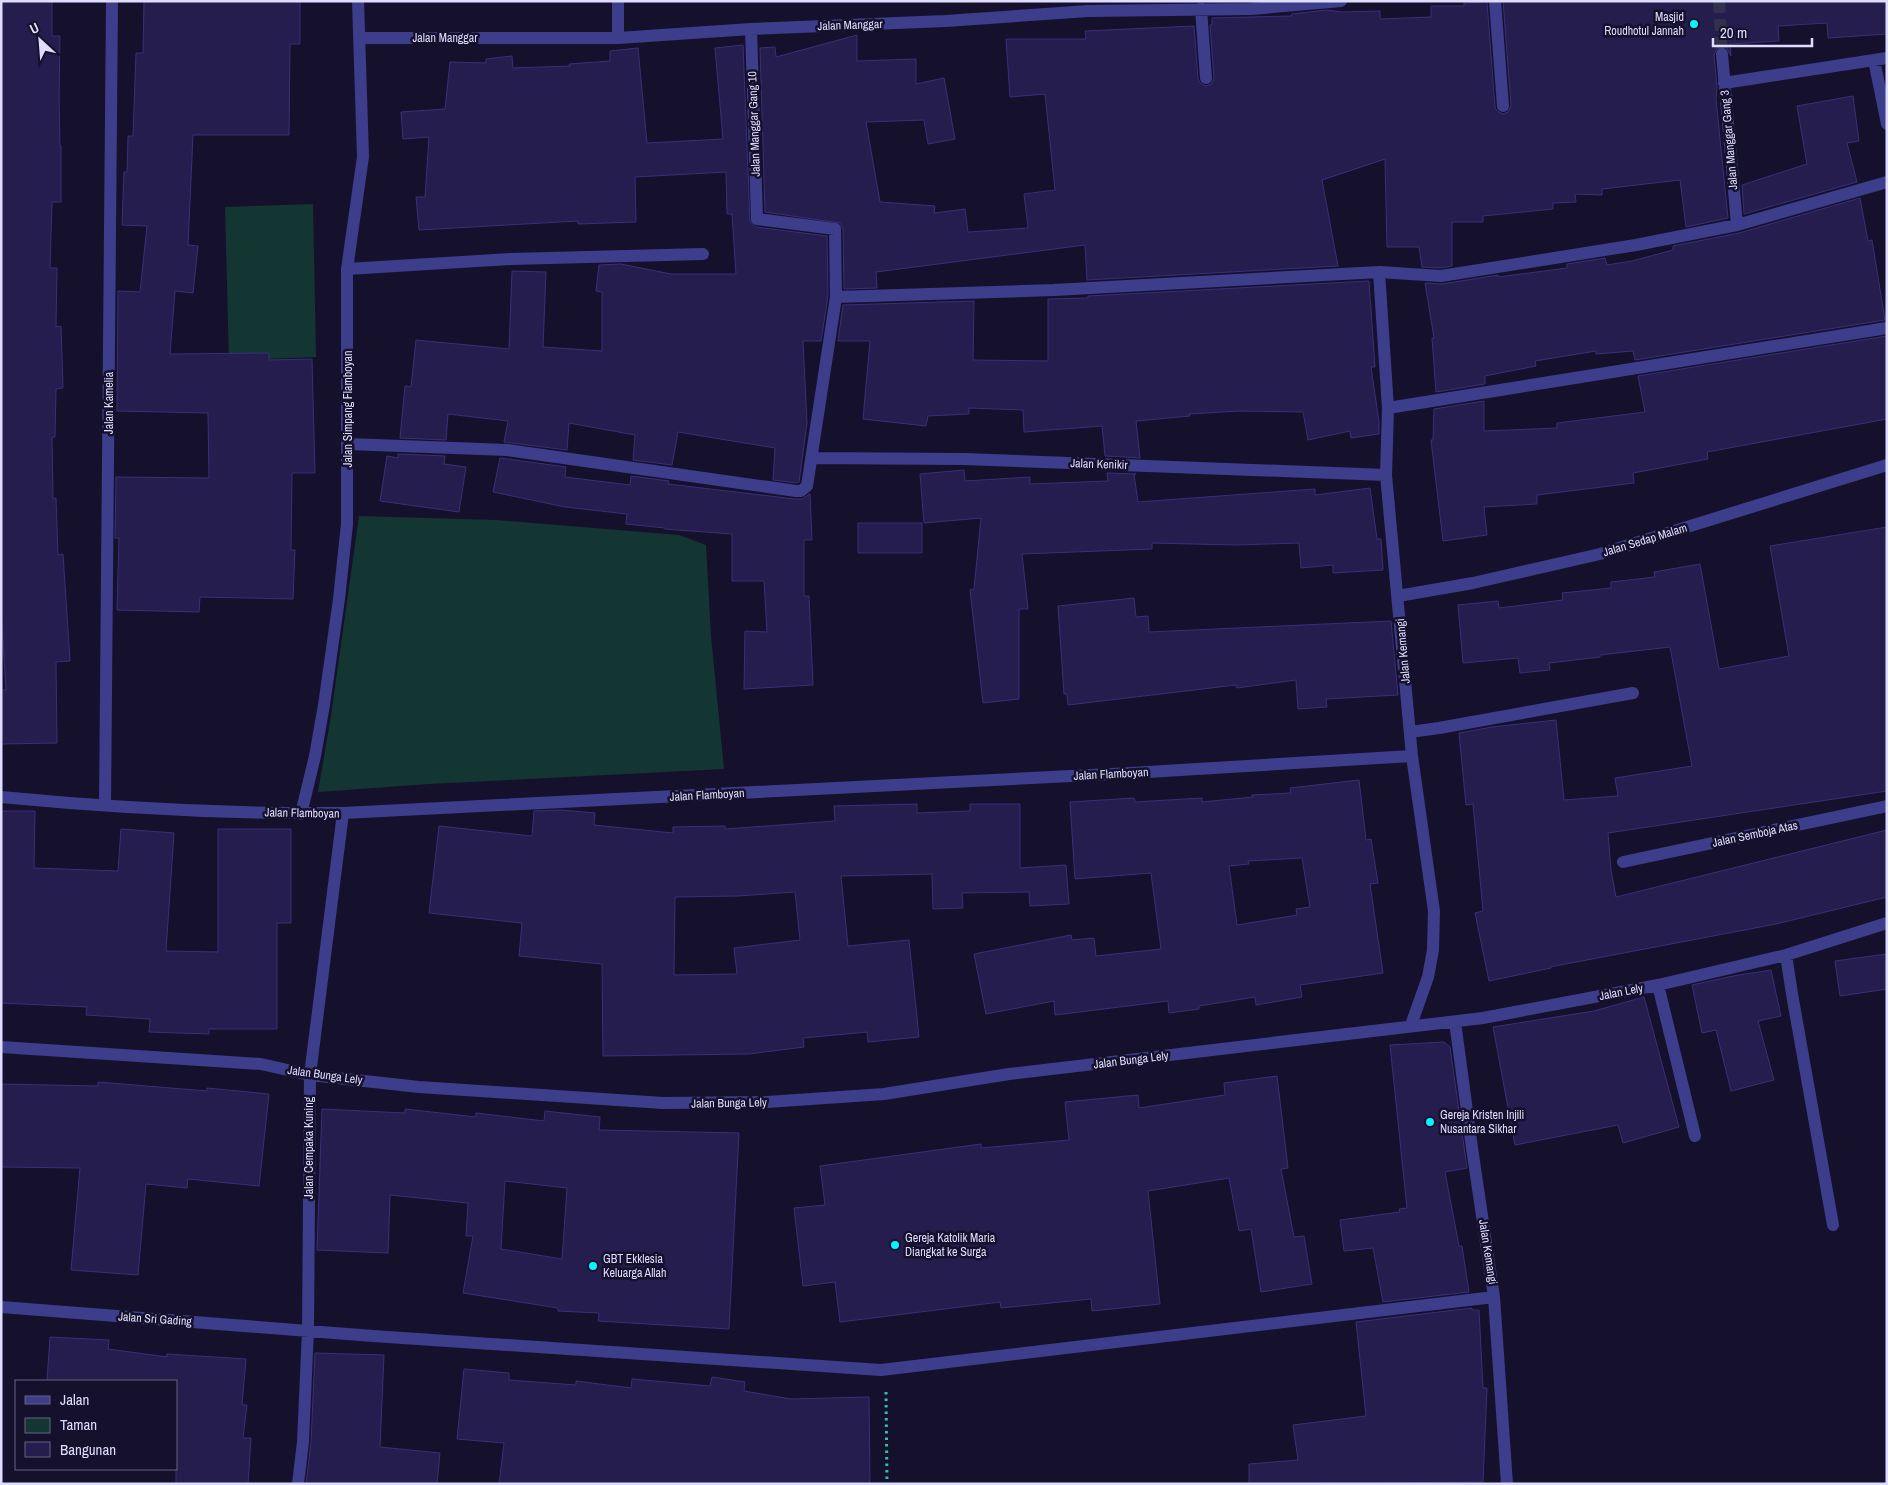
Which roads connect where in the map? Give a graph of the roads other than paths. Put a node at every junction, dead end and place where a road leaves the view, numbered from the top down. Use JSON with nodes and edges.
{"nodes":[{"id":1,"x":112,"y":1,"type":"edge"},
{"id":2,"x":358,"y":1,"type":"edge"},
{"id":3,"x":618,"y":1,"type":"edge"},
{"id":4,"x":1341,"y":1,"type":"edge"},
{"id":5,"x":1495,"y":1,"type":"edge"},
{"id":6,"x":1251,"y":5,"type":"edge"},
{"id":7,"x":1201,"y":9,"type":"junction"},
{"id":8,"x":751,"y":29,"type":"junction"},
{"id":9,"x":359,"y":38,"type":"junction"},
{"id":10,"x":618,"y":38,"type":"junction"},
{"id":11,"x":1722,"y":54,"type":"tunnel mouth"},
{"id":12,"x":1887,"y":58,"type":"edge"},
{"id":13,"x":1874,"y":60,"type":"junction"},
{"id":14,"x":1206,"y":78,"type":"dead end"},
{"id":15,"x":1724,"y":82,"type":"junction"},
{"id":16,"x":1503,"y":106,"type":"dead end"},
{"id":17,"x":1887,"y":124,"type":"edge"},
{"id":18,"x":1887,"y":182,"type":"edge"},
{"id":19,"x":1737,"y":224,"type":"junction"},
{"id":20,"x":703,"y":254,"type":"dead end"},
{"id":21,"x":347,"y":270,"type":"junction"},
{"id":22,"x":1379,"y":272,"type":"junction"},
{"id":23,"x":836,"y":297,"type":"junction"},
{"id":24,"x":1887,"y":328,"type":"edge"},
{"id":25,"x":1388,"y":408,"type":"junction"},
{"id":26,"x":348,"y":444,"type":"junction"},
{"id":27,"x":810,"y":458,"type":"junction"},
{"id":28,"x":1887,"y":466,"type":"edge"},
{"id":29,"x":1386,"y":475,"type":"junction"},
{"id":30,"x":1398,"y":596,"type":"junction"},
{"id":31,"x":1633,"y":693,"type":"dead end"},
{"id":32,"x":1410,"y":732,"type":"junction"},
{"id":33,"x":1412,"y":756,"type":"junction"},
{"id":34,"x":1,"y":797,"type":"edge"},
{"id":35,"x":105,"y":805,"type":"junction"},
{"id":36,"x":1887,"y":806,"type":"edge"},
{"id":37,"x":344,"y":813,"type":"junction"},
{"id":38,"x":301,"y":814,"type":"junction"},
{"id":39,"x":1623,"y":862,"type":"dead end"},
{"id":40,"x":1887,"y":923,"type":"edge"},
{"id":41,"x":1786,"y":955,"type":"junction"},
{"id":42,"x":1658,"y":985,"type":"junction"},
{"id":43,"x":1455,"y":1022,"type":"junction"},
{"id":44,"x":1411,"y":1025,"type":"junction"},
{"id":45,"x":1,"y":1047,"type":"edge"},
{"id":46,"x":310,"y":1075,"type":"junction"},
{"id":47,"x":1696,"y":1136,"type":"dead end"},
{"id":48,"x":1833,"y":1225,"type":"dead end"},
{"id":49,"x":1494,"y":1297,"type":"junction"},
{"id":50,"x":1,"y":1308,"type":"edge"},
{"id":51,"x":308,"y":1330,"type":"junction"},
{"id":52,"x":298,"y":1484,"type":"edge"},
{"id":53,"x":1507,"y":1484,"type":"edge"}],
"edges":[{"from":1,"to":35,"type":"street","name":"Jalan Kamelia"},
{"from":2,"to":9,"type":"street","name":"Jalan Simpang Flamboyan"},
{"from":3,"to":10,"type":"street"},
{"from":4,"to":6,"type":"street","name":"Jalan Manggar"},
{"from":5,"to":16,"type":"street"},
{"from":6,"to":7,"type":"street","name":"Jalan Manggar"},
{"from":7,"to":8,"type":"street","name":"Jalan Manggar"},
{"from":7,"to":14,"type":"street"},
{"from":8,"to":10,"type":"street","name":"Jalan Manggar"},
{"from":8,"to":23,"type":"street","name":"Jalan Manggar Gang 10"},
{"from":9,"to":10,"type":"street","name":"Jalan Manggar"},
{"from":9,"to":21,"type":"street","name":"Jalan Simpang Flamboyan"},
{"from":11,"to":15,"type":"street","name":"Jalan Manggar Gang 3"},
{"from":12,"to":13,"type":"street"},
{"from":13,"to":15,"type":"street"},
{"from":13,"to":17,"type":"street"},
{"from":15,"to":19,"type":"street","name":"Jalan Manggar Gang 3"},
{"from":18,"to":19,"type":"street"},
{"from":19,"to":22,"type":"street"},
{"from":20,"to":21,"type":"street"},
{"from":21,"to":26,"type":"street","name":"Jalan Simpang Flamboyan"},
{"from":22,"to":23,"type":"street"},
{"from":22,"to":25,"type":"street","name":"Jalan Kemangi"},
{"from":23,"to":27,"type":"street"},
{"from":24,"to":25,"type":"street"},
{"from":25,"to":29,"type":"street","name":"Jalan Kemangi"},
{"from":26,"to":27,"type":"street"},
{"from":26,"to":38,"type":"street","name":"Jalan Simpang Flamboyan"},
{"from":27,"to":29,"type":"street","name":"Jalan Kenikir"},
{"from":28,"to":30,"type":"street","name":"Jalan Sedap Malam"},
{"from":29,"to":30,"type":"street","name":"Jalan Kemangi"},
{"from":30,"to":32,"type":"street","name":"Jalan Kemangi"},
{"from":31,"to":32,"type":"street"},
{"from":32,"to":33,"type":"street","name":"Jalan Kemangi"},
{"from":33,"to":37,"type":"street","name":"Jalan Flamboyan"},
{"from":33,"to":44,"type":"street","name":"Jalan Kemangi"},
{"from":34,"to":35,"type":"street","name":"Jalan Flamboyan"},
{"from":35,"to":38,"type":"street","name":"Jalan Flamboyan"},
{"from":36,"to":39,"type":"street","name":"Jalan Semboja Atas"},
{"from":37,"to":38,"type":"street","name":"Jalan Flamboyan"},
{"from":37,"to":46,"type":"street","name":"Jalan Cempaka Kuning"},
{"from":40,"to":41,"type":"street"},
{"from":41,"to":42,"type":"street","name":"Jalan Lely"},
{"from":41,"to":48,"type":"street"},
{"from":42,"to":43,"type":"street","name":"Jalan Lely"},
{"from":42,"to":47,"type":"street"},
{"from":43,"to":44,"type":"street","name":"Jalan Bunga Lely"},
{"from":43,"to":49,"type":"street","name":"Jalan Kemangi"},
{"from":44,"to":46,"type":"street","name":"Jalan Bunga Lely"},
{"from":45,"to":46,"type":"street","name":"Jalan Bunga Lely"},
{"from":46,"to":51,"type":"street","name":"Jalan Cempaka Kuning"},
{"from":49,"to":51,"type":"street","name":"Jalan Sri Gading"},
{"from":49,"to":53,"type":"street","name":"Jalan Kemangi"},
{"from":50,"to":51,"type":"street","name":"Jalan Sri Gading"},
{"from":51,"to":52,"type":"street","name":"Jalan Cempaka Kuning"}]}
